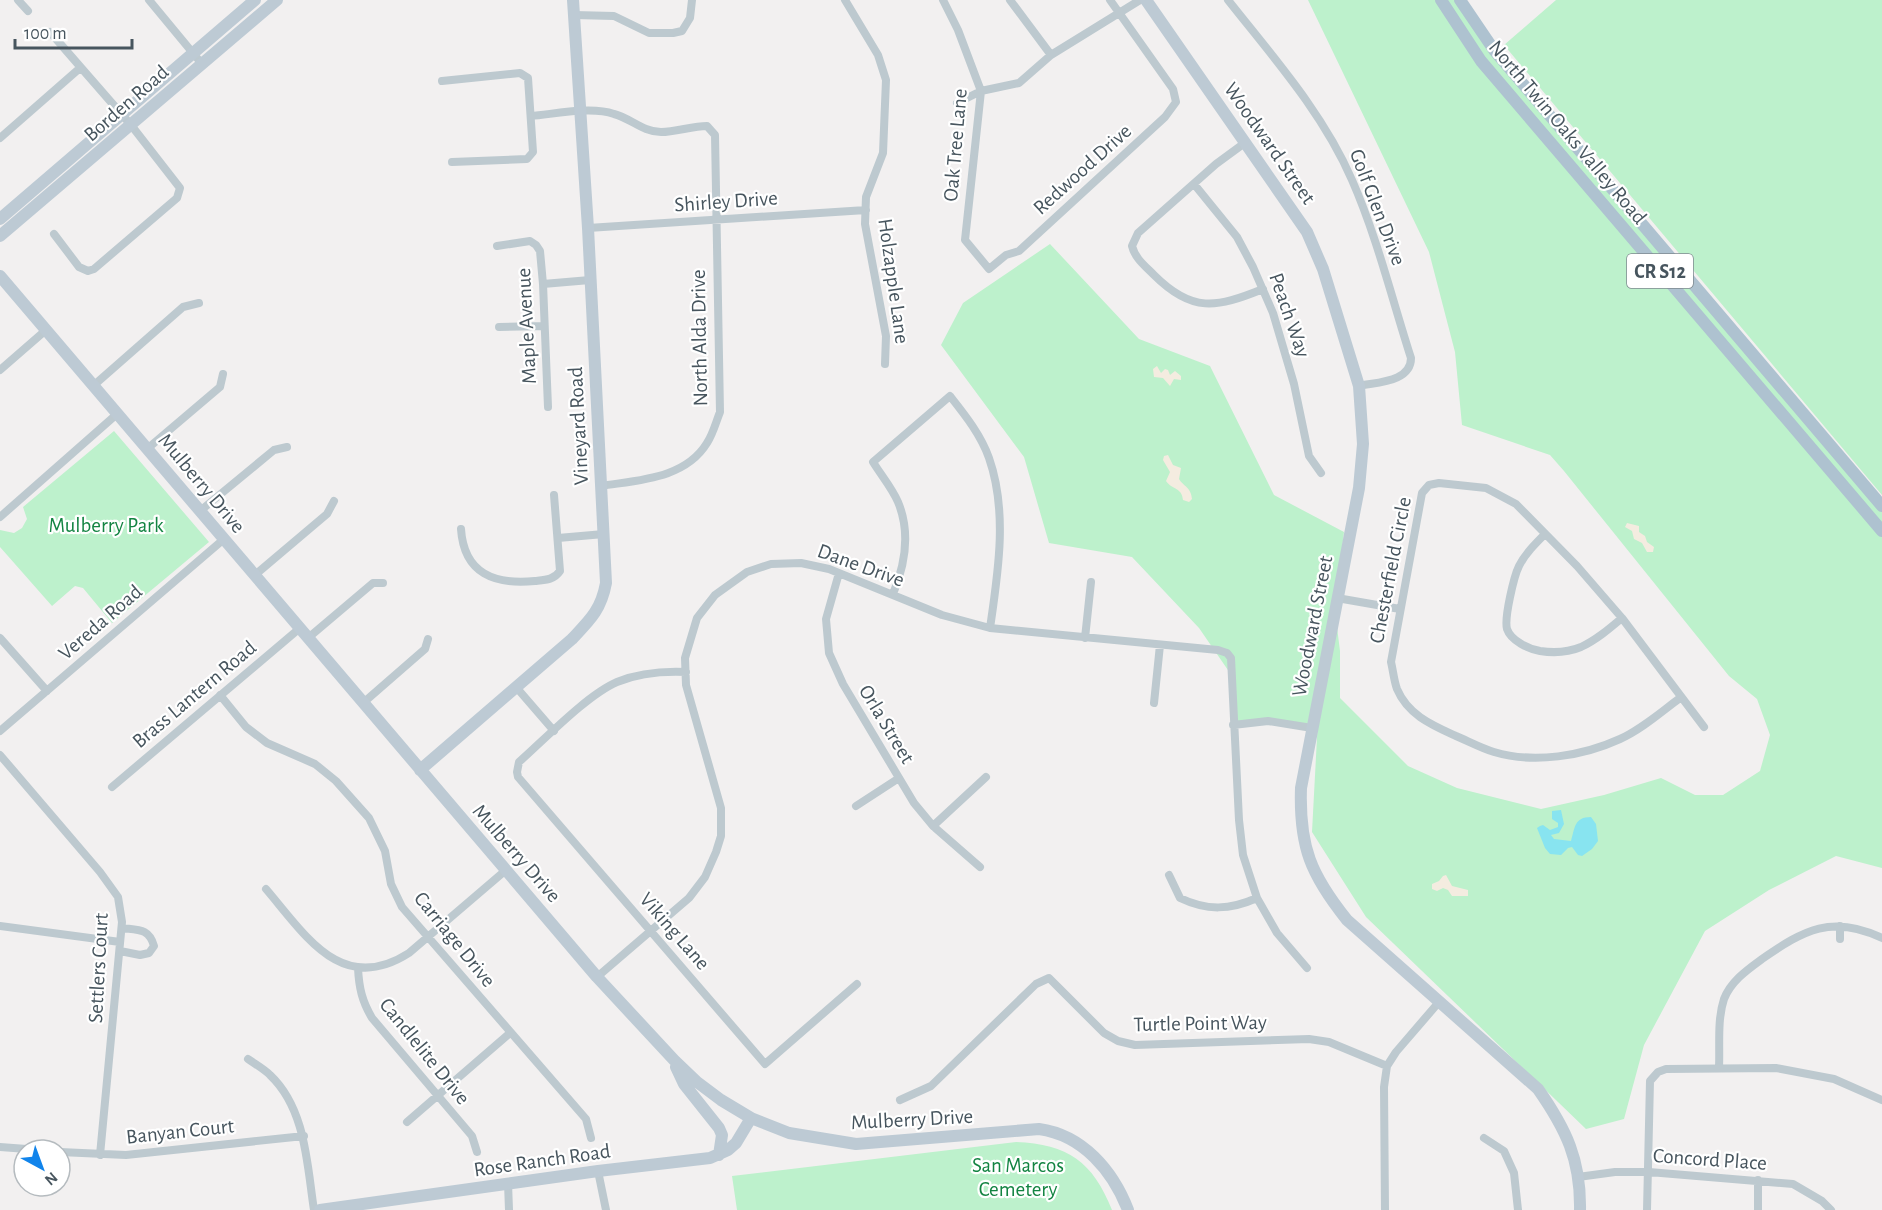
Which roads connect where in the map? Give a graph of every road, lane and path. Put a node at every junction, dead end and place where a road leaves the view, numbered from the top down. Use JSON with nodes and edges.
{"nodes":[{"id":1,"x":18,"y":0,"type":"edge"},
{"id":2,"x":149,"y":0,"type":"edge"},
{"id":3,"x":255,"y":0,"type":"edge"},
{"id":4,"x":277,"y":0,"type":"edge"},
{"id":5,"x":573,"y":0,"type":"edge"},
{"id":6,"x":692,"y":0,"type":"edge"},
{"id":7,"x":845,"y":0,"type":"edge"},
{"id":8,"x":943,"y":0,"type":"edge"},
{"id":9,"x":1011,"y":0,"type":"edge"},
{"id":10,"x":1110,"y":0,"type":"edge"},
{"id":11,"x":1140,"y":0,"type":"edge"},
{"id":12,"x":1146,"y":0,"type":"edge"},
{"id":13,"x":1228,"y":0,"type":"edge"},
{"id":14,"x":1460,"y":0,"type":"edge"},
{"id":15,"x":1446,"y":2,"type":"edge"},
{"id":16,"x":28,"y":11,"type":"dead end"},
{"id":17,"x":1120,"y":13,"type":"junction"},
{"id":18,"x":574,"y":15,"type":"junction"},
{"id":19,"x":50,"y":32,"type":"dead end"},
{"id":20,"x":193,"y":53,"type":"junction"},
{"id":21,"x":1051,"y":55,"type":"junction"},
{"id":22,"x":202,"y":64,"type":"junction"},
{"id":23,"x":81,"y":68,"type":"junction"},
{"id":24,"x":442,"y":81,"type":"dead end"},
{"id":25,"x":981,"y":91,"type":"junction"},
{"id":26,"x":957,"y":103,"type":"dead end"},
{"id":27,"x":581,"y":112,"type":"junction"},
{"id":28,"x":121,"y":114,"type":"junction"},
{"id":29,"x":531,"y":116,"type":"junction"},
{"id":30,"x":131,"y":124,"type":"junction"},
{"id":31,"x":0,"y":138,"type":"edge"},
{"id":32,"x":1246,"y":142,"type":"junction"},
{"id":33,"x":452,"y":162,"type":"dead end"},
{"id":34,"x":1194,"y":184,"type":"junction"},
{"id":35,"x":866,"y":210,"type":"junction"},
{"id":36,"x":0,"y":219,"type":"edge"},
{"id":37,"x":715,"y":220,"type":"junction"},
{"id":38,"x":588,"y":228,"type":"junction"},
{"id":39,"x":54,"y":234,"type":"dead end"},
{"id":40,"x":0,"y":236,"type":"edge"},
{"id":41,"x":497,"y":246,"type":"dead end"},
{"id":42,"x":1006,"y":255,"type":"joint"},
{"id":43,"x":0,"y":276,"type":"edge"},
{"id":44,"x":590,"y":280,"type":"junction"},
{"id":45,"x":543,"y":284,"type":"junction"},
{"id":46,"x":1263,"y":289,"type":"junction"},
{"id":47,"x":199,"y":303,"type":"dead end"},
{"id":48,"x":1706,"y":325,"type":"junction"},
{"id":49,"x":544,"y":326,"type":"junction"},
{"id":50,"x":499,"y":327,"type":"dead end"},
{"id":51,"x":46,"y":330,"type":"junction"},
{"id":52,"x":885,"y":364,"type":"dead end"},
{"id":53,"x":0,"y":370,"type":"edge"},
{"id":54,"x":1767,"y":372,"type":"junction"},
{"id":55,"x":223,"y":374,"type":"dead end"},
{"id":56,"x":93,"y":386,"type":"junction"},
{"id":57,"x":1359,"y":386,"type":"junction"},
{"id":58,"x":548,"y":407,"type":"dead end"},
{"id":59,"x":117,"y":414,"type":"junction"},
{"id":60,"x":1793,"y":426,"type":"junction"},
{"id":61,"x":287,"y":447,"type":"dead end"},
{"id":62,"x":147,"y":449,"type":"junction"},
{"id":63,"x":1321,"y":472,"type":"dead end"},
{"id":64,"x":601,"y":486,"type":"junction"},
{"id":65,"x":554,"y":495,"type":"dead end"},
{"id":66,"x":334,"y":501,"type":"dead end"},
{"id":67,"x":1882,"y":506,"type":"edge"},
{"id":68,"x":201,"y":511,"type":"junction"},
{"id":69,"x":0,"y":516,"type":"edge"},
{"id":70,"x":461,"y":529,"type":"dead end"},
{"id":71,"x":1882,"y":531,"type":"edge"},
{"id":72,"x":604,"y":534,"type":"junction"},
{"id":73,"x":1545,"y":534,"type":"junction"},
{"id":74,"x":558,"y":538,"type":"junction"},
{"id":75,"x":224,"y":539,"type":"junction"},
{"id":76,"x":839,"y":573,"type":"junction"},
{"id":77,"x":255,"y":575,"type":"junction"},
{"id":78,"x":1091,"y":582,"type":"dead end"},
{"id":79,"x":383,"y":583,"type":"dead end"},
{"id":80,"x":893,"y":594,"type":"junction"},
{"id":81,"x":1337,"y":598,"type":"junction"},
{"id":82,"x":1400,"y":609,"type":"junction"},
{"id":83,"x":1622,"y":618,"type":"junction"},
{"id":84,"x":990,"y":628,"type":"junction"},
{"id":85,"x":304,"y":633,"type":"junction"},
{"id":86,"x":0,"y":638,"type":"edge"},
{"id":87,"x":1085,"y":638,"type":"junction"},
{"id":88,"x":428,"y":639,"type":"dead end"},
{"id":89,"x":1160,"y":645,"type":"junction"},
{"id":90,"x":686,"y":672,"type":"junction"},
{"id":91,"x":516,"y":687,"type":"junction"},
{"id":92,"x":46,"y":691,"type":"junction"},
{"id":93,"x":220,"y":695,"type":"junction"},
{"id":94,"x":1680,"y":698,"type":"junction"},
{"id":95,"x":363,"y":702,"type":"junction"},
{"id":96,"x":1154,"y":703,"type":"dead end"},
{"id":97,"x":1233,"y":725,"type":"junction"},
{"id":98,"x":1704,"y":727,"type":"dead end"},
{"id":99,"x":1312,"y":728,"type":"junction"},
{"id":100,"x":0,"y":731,"type":"edge"},
{"id":101,"x":554,"y":731,"type":"junction"},
{"id":102,"x":0,"y":755,"type":"edge"},
{"id":103,"x":420,"y":770,"type":"junction"},
{"id":104,"x":986,"y":777,"type":"dead end"},
{"id":105,"x":898,"y":778,"type":"junction"},
{"id":106,"x":112,"y":787,"type":"dead end"},
{"id":107,"x":856,"y":806,"type":"dead end"},
{"id":108,"x":933,"y":826,"type":"junction"},
{"id":109,"x":980,"y":867,"type":"dead end"},
{"id":110,"x":506,"y":870,"type":"junction"},
{"id":111,"x":1169,"y":875,"type":"dead end"},
{"id":112,"x":266,"y":889,"type":"dead end"},
{"id":113,"x":1257,"y":898,"type":"junction"},
{"id":114,"x":0,"y":926,"type":"edge"},
{"id":115,"x":1840,"y":926,"type":"junction"},
{"id":116,"x":122,"y":928,"type":"junction"},
{"id":117,"x":650,"y":931,"type":"junction"},
{"id":118,"x":428,"y":937,"type":"junction"},
{"id":119,"x":1882,"y":938,"type":"edge"},
{"id":120,"x":1840,"y":939,"type":"dead end"},
{"id":121,"x":120,"y":947,"type":"junction"},
{"id":122,"x":358,"y":968,"type":"junction"},
{"id":123,"x":1307,"y":968,"type":"dead end"},
{"id":124,"x":597,"y":977,"type":"junction"},
{"id":125,"x":857,"y":984,"type":"dead end"},
{"id":126,"x":1440,"y":1002,"type":"junction"},
{"id":127,"x":510,"y":1033,"type":"junction"},
{"id":128,"x":248,"y":1059,"type":"dead end"},
{"id":129,"x":674,"y":1060,"type":"junction"},
{"id":130,"x":1387,"y":1066,"type":"junction"},
{"id":131,"x":1719,"y":1068,"type":"junction"},
{"id":132,"x":438,"y":1095,"type":"junction"},
{"id":133,"x":900,"y":1100,"type":"dead end"},
{"id":134,"x":1882,"y":1100,"type":"edge"},
{"id":135,"x":751,"y":1118,"type":"junction"},
{"id":136,"x":407,"y":1122,"type":"dead end"},
{"id":137,"x":304,"y":1136,"type":"junction"},
{"id":138,"x":591,"y":1138,"type":"dead end"},
{"id":139,"x":1484,"y":1138,"type":"dead end"},
{"id":140,"x":477,"y":1152,"type":"dead end"},
{"id":141,"x":72,"y":1153,"type":"edge"},
{"id":142,"x":100,"y":1155,"type":"junction"},
{"id":143,"x":719,"y":1155,"type":"junction"},
{"id":144,"x":598,"y":1171,"type":"junction"},
{"id":145,"x":1649,"y":1172,"type":"junction"},
{"id":146,"x":1578,"y":1177,"type":"junction"},
{"id":147,"x":1758,"y":1180,"type":"junction"},
{"id":148,"x":508,"y":1183,"type":"junction"},
{"id":149,"x":314,"y":1210,"type":"edge"},
{"id":150,"x":320,"y":1210,"type":"edge"},
{"id":151,"x":509,"y":1210,"type":"edge"},
{"id":152,"x":606,"y":1210,"type":"edge"},
{"id":153,"x":1128,"y":1210,"type":"edge"},
{"id":154,"x":1385,"y":1210,"type":"edge"},
{"id":155,"x":1518,"y":1210,"type":"edge"},
{"id":156,"x":1580,"y":1210,"type":"edge"},
{"id":157,"x":1647,"y":1210,"type":"edge"},
{"id":158,"x":1758,"y":1210,"type":"edge"},
{"id":159,"x":1830,"y":1210,"type":"edge"}],
"edges":[{"from":1,"to":16,"type":"street"},
{"from":2,"to":20,"type":"street"},
{"from":3,"to":20,"type":"street","name":"Borden Road"},
{"from":4,"to":22,"type":"street","name":"Borden Road"},
{"from":5,"to":18,"type":"street","name":"Vineyard Road"},
{"from":6,"to":18,"type":"street"},
{"from":7,"to":35,"type":"street","name":"Holzapple Lane"},
{"from":8,"to":25,"type":"street","name":"Oak Tree Lane"},
{"from":9,"to":21,"type":"street"},
{"from":10,"to":17,"type":"street"},
{"from":11,"to":17,"type":"street"},
{"from":12,"to":32,"type":"street","name":"Woodward Street"},
{"from":13,"to":57,"type":"street","name":"Golf Glen Drive"},
{"from":14,"to":54,"type":"main road","name":"North Twin Oaks Valley Road","number":"CR S12"},
{"from":15,"to":48,"type":"main road","name":"North Twin Oaks Valley Road","number":"CR S12"},
{"from":17,"to":21,"type":"street"},
{"from":17,"to":42,"type":"street","name":"Redwood Drive"},
{"from":18,"to":27,"type":"street","name":"Vineyard Road"},
{"from":19,"to":23,"type":"street"},
{"from":20,"to":22,"type":"street"},
{"from":20,"to":28,"type":"street","name":"Borden Road"},
{"from":21,"to":25,"type":"street"},
{"from":22,"to":30,"type":"street","name":"Borden Road"},
{"from":23,"to":28,"type":"street"},
{"from":23,"to":31,"type":"street"},
{"from":24,"to":29,"type":"street"},
{"from":25,"to":26,"type":"street"},
{"from":25,"to":42,"type":"street","name":"Oak Tree Lane"},
{"from":27,"to":29,"type":"street"},
{"from":27,"to":37,"type":"street","name":"North Alda Drive"},
{"from":27,"to":38,"type":"street","name":"Vineyard Road"},
{"from":28,"to":30,"type":"street"},
{"from":28,"to":36,"type":"street","name":"Borden Road"},
{"from":29,"to":33,"type":"street"},
{"from":30,"to":39,"type":"street"},
{"from":30,"to":40,"type":"street","name":"Borden Road"},
{"from":32,"to":34,"type":"street"},
{"from":32,"to":57,"type":"street","name":"Woodward Street"},
{"from":34,"to":46,"type":"street","name":"Peach Way"},
{"from":34,"to":46,"type":"street"},
{"from":35,"to":37,"type":"street","name":"Shirley Drive"},
{"from":35,"to":52,"type":"street","name":"Holzapple Lane"},
{"from":37,"to":38,"type":"street","name":"Shirley Drive"},
{"from":37,"to":64,"type":"street","name":"North Alda Drive"},
{"from":38,"to":44,"type":"street","name":"Vineyard Road"},
{"from":41,"to":45,"type":"street","name":"Maple Avenue"},
{"from":43,"to":51,"type":"street","name":"Mulberry Drive"},
{"from":44,"to":45,"type":"street"},
{"from":44,"to":64,"type":"street","name":"Vineyard Road"},
{"from":45,"to":49,"type":"street","name":"Maple Avenue"},
{"from":46,"to":63,"type":"street","name":"Peach Way"},
{"from":47,"to":56,"type":"street"},
{"from":48,"to":54,"type":"main road"},
{"from":48,"to":60,"type":"main road","name":"North Twin Oaks Valley Road","number":"CR S12"},
{"from":49,"to":50,"type":"street"},
{"from":49,"to":58,"type":"street","name":"Maple Avenue"},
{"from":51,"to":53,"type":"street"},
{"from":51,"to":56,"type":"street","name":"Mulberry Drive"},
{"from":54,"to":60,"type":"main road"},
{"from":54,"to":67,"type":"main road","name":"North Twin Oaks Valley Road","number":"CR S12"},
{"from":55,"to":62,"type":"street"},
{"from":56,"to":59,"type":"street","name":"Mulberry Drive"},
{"from":57,"to":81,"type":"street","name":"Woodward Street"},
{"from":59,"to":62,"type":"street","name":"Mulberry Drive"},
{"from":59,"to":69,"type":"street"},
{"from":60,"to":71,"type":"main road","name":"North Twin Oaks Valley Road","number":"CR S12"},
{"from":61,"to":68,"type":"street"},
{"from":62,"to":68,"type":"street","name":"Mulberry Drive"},
{"from":64,"to":72,"type":"street","name":"Vineyard Road"},
{"from":65,"to":74,"type":"street"},
{"from":66,"to":77,"type":"street"},
{"from":68,"to":75,"type":"street","name":"Mulberry Drive"},
{"from":70,"to":74,"type":"street"},
{"from":72,"to":74,"type":"street"},
{"from":72,"to":91,"type":"street","name":"Vineyard Road"},
{"from":73,"to":82,"type":"street","name":"Chesterfield Circle"},
{"from":73,"to":83,"type":"street","name":"Chesterfield Circle"},
{"from":73,"to":83,"type":"street"},
{"from":75,"to":77,"type":"street","name":"Mulberry Drive"},
{"from":75,"to":92,"type":"street","name":"Vereda Road"},
{"from":76,"to":80,"type":"street","name":"Dane Drive"},
{"from":76,"to":90,"type":"street","name":"Dane Drive"},
{"from":76,"to":105,"type":"street","name":"Orla Street"},
{"from":77,"to":85,"type":"street","name":"Mulberry Drive"},
{"from":78,"to":87,"type":"street"},
{"from":79,"to":85,"type":"street","name":"Brass Lantern Road"},
{"from":80,"to":84,"type":"street","name":"Dane Drive"},
{"from":80,"to":84,"type":"street"},
{"from":81,"to":82,"type":"street"},
{"from":81,"to":99,"type":"street","name":"Woodward Street"},
{"from":82,"to":94,"type":"street","name":"Chesterfield Circle"},
{"from":83,"to":94,"type":"street","name":"Chesterfield Circle"},
{"from":84,"to":87,"type":"street","name":"Dane Drive"},
{"from":85,"to":93,"type":"street","name":"Brass Lantern Road"},
{"from":85,"to":95,"type":"street","name":"Mulberry Drive"},
{"from":86,"to":92,"type":"street"},
{"from":87,"to":89,"type":"street","name":"Dane Drive"},
{"from":88,"to":95,"type":"street"},
{"from":89,"to":96,"type":"street"},
{"from":89,"to":97,"type":"street","name":"Dane Drive"},
{"from":90,"to":101,"type":"street","name":"Viking Lane"},
{"from":90,"to":117,"type":"street","name":"Dane Drive"},
{"from":91,"to":101,"type":"street"},
{"from":91,"to":103,"type":"street","name":"Vineyard Road"},
{"from":92,"to":100,"type":"street","name":"Vereda Road"},
{"from":93,"to":106,"type":"street","name":"Brass Lantern Road"},
{"from":93,"to":118,"type":"street","name":"Carriage Drive"},
{"from":94,"to":98,"type":"street","name":"Chesterfield Circle"},
{"from":95,"to":103,"type":"street","name":"Mulberry Drive"},
{"from":97,"to":99,"type":"street"},
{"from":97,"to":113,"type":"street"},
{"from":99,"to":126,"type":"street","name":"Woodward Street"},
{"from":101,"to":117,"type":"street","name":"Viking Lane"},
{"from":102,"to":116,"type":"street","name":"Settlers Court"},
{"from":103,"to":110,"type":"street","name":"Mulberry Drive"},
{"from":104,"to":108,"type":"street"},
{"from":105,"to":107,"type":"street"},
{"from":105,"to":108,"type":"street","name":"Orla Street"},
{"from":108,"to":109,"type":"street","name":"Orla Street"},
{"from":110,"to":118,"type":"street"},
{"from":110,"to":124,"type":"street","name":"Mulberry Drive"},
{"from":111,"to":113,"type":"street"},
{"from":112,"to":122,"type":"street"},
{"from":113,"to":123,"type":"street"},
{"from":114,"to":121,"type":"street"},
{"from":115,"to":119,"type":"street"},
{"from":115,"to":120,"type":"street"},
{"from":115,"to":131,"type":"street"},
{"from":116,"to":121,"type":"street","name":"Settlers Court"},
{"from":116,"to":121,"type":"street"},
{"from":117,"to":124,"type":"street","name":"Dane Drive"},
{"from":117,"to":125,"type":"street","name":"Viking Lane"},
{"from":118,"to":122,"type":"street"},
{"from":118,"to":127,"type":"street","name":"Carriage Drive"},
{"from":121,"to":142,"type":"street","name":"Settlers Court"},
{"from":122,"to":132,"type":"street","name":"Candlelite Drive"},
{"from":124,"to":129,"type":"street","name":"Mulberry Drive"},
{"from":126,"to":130,"type":"street"},
{"from":126,"to":146,"type":"street","name":"Woodward Street"},
{"from":127,"to":132,"type":"street"},
{"from":127,"to":138,"type":"street","name":"Carriage Drive"},
{"from":128,"to":137,"type":"street"},
{"from":129,"to":135,"type":"street","name":"Mulberry Drive"},
{"from":129,"to":143,"type":"street"},
{"from":130,"to":133,"type":"street","name":"Turtle Point Way"},
{"from":130,"to":154,"type":"street"},
{"from":131,"to":134,"type":"street"},
{"from":131,"to":145,"type":"street"},
{"from":132,"to":136,"type":"street"},
{"from":132,"to":140,"type":"street","name":"Candlelite Drive"},
{"from":135,"to":143,"type":"street"},
{"from":135,"to":153,"type":"street","name":"Mulberry Drive"},
{"from":137,"to":142,"type":"street","name":"Banyan Court"},
{"from":137,"to":149,"type":"street"},
{"from":139,"to":155,"type":"street"},
{"from":141,"to":142,"type":"street","name":"Banyan Court"},
{"from":143,"to":144,"type":"street","name":"Rose Ranch Road"},
{"from":144,"to":148,"type":"street","name":"Rose Ranch Road"},
{"from":144,"to":152,"type":"street"},
{"from":145,"to":146,"type":"street","name":"Concord Place"},
{"from":145,"to":147,"type":"street","name":"Concord Place"},
{"from":145,"to":157,"type":"street"},
{"from":146,"to":156,"type":"street","name":"Woodward Street"},
{"from":147,"to":158,"type":"street"},
{"from":147,"to":159,"type":"street","name":"Concord Place"},
{"from":148,"to":150,"type":"street","name":"Rose Ranch Road"},
{"from":148,"to":151,"type":"street"}]}
